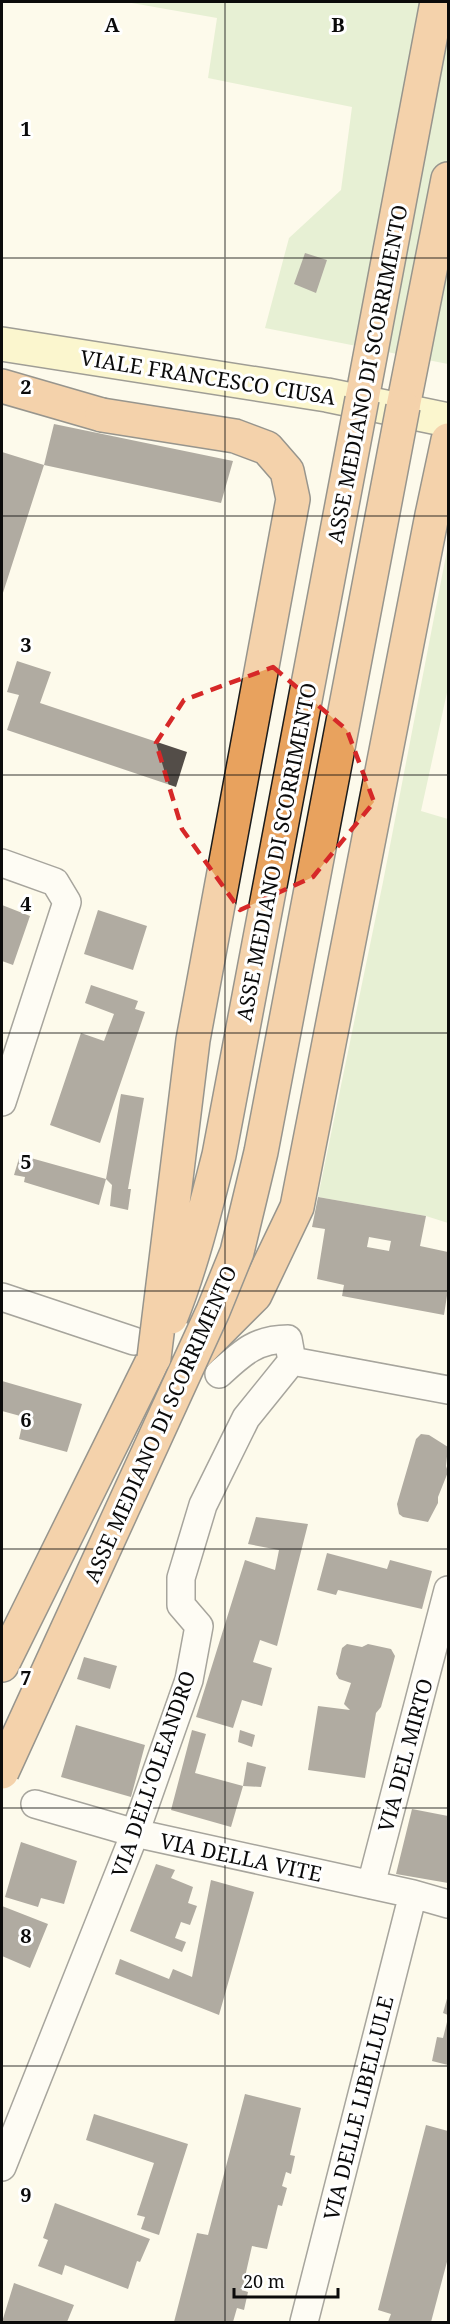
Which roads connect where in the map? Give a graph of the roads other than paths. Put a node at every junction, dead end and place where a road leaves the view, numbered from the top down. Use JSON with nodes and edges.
{"nodes":[{"id":1,"x":437,"y":2,"type":"edge"},
{"id":2,"x":448,"y":179,"type":"edge"},
{"id":3,"x":2,"y":344,"type":"edge"},
{"id":4,"x":2,"y":386,"type":"edge"},
{"id":5,"x":448,"y":420,"type":"edge"},
{"id":6,"x":448,"y":440,"type":"edge"},
{"id":7,"x":440,"y":507,"type":"edge"},
{"id":8,"x":2,"y":863,"type":"edge"},
{"id":9,"x":2,"y":1102,"type":"edge"},
{"id":10,"x":2,"y":1297,"type":"edge"},
{"id":11,"x":144,"y":1349,"type":"junction"},
{"id":12,"x":291,"y":1361,"type":"junction"},
{"id":13,"x":207,"y":1364,"type":"junction"},
{"id":14,"x":448,"y":1390,"type":"edge"},
{"id":15,"x":448,"y":1590,"type":"edge"},
{"id":16,"x":2,"y":1665,"type":"edge"},
{"id":17,"x":2,"y":1772,"type":"edge"},
{"id":18,"x":35,"y":1804,"type":"dead end"},
{"id":19,"x":135,"y":1833,"type":"junction"},
{"id":20,"x":371,"y":1885,"type":"junction"},
{"id":21,"x":413,"y":1894,"type":"junction"},
{"id":22,"x":448,"y":1904,"type":"edge"},
{"id":23,"x":2,"y":2167,"type":"edge"},
{"id":24,"x":304,"y":2322,"type":"edge"}],
"edges":[{"from":1,"to":11,"type":"highway","name":"ASSE MEDIANO DI SCORRIMENTO","bridge":true},
{"from":2,"to":13,"type":"highway","name":"ASSE MEDIANO DI SCORRIMENTO","bridge":true},
{"from":3,"to":5,"type":"street","name":"VIALE FRANCESCO CIUSA"},
{"from":4,"to":11,"type":"highway","bridge":true},
{"from":6,"to":7,"type":"highway"},
{"from":7,"to":13,"type":"highway"},
{"from":8,"to":9,"type":"street"},
{"from":10,"to":11,"type":"street"},
{"from":11,"to":16,"type":"highway","name":"ASSE MEDIANO DI SCORRIMENTO"},
{"from":12,"to":13,"type":"street"},
{"from":12,"to":14,"type":"street"},
{"from":12,"to":19,"type":"street","name":"VIA DELL'OLEANDRO"},
{"from":13,"to":17,"type":"highway","name":"ASSE MEDIANO DI SCORRIMENTO","bridge":true},
{"from":15,"to":20,"type":"street","name":"VIA DEL MIRTO"},
{"from":18,"to":19,"type":"street","name":"VIA DELLA VITE"},
{"from":19,"to":20,"type":"street","name":"VIA DELLA VITE"},
{"from":19,"to":23,"type":"street","name":"VIA DELL'OLEANDRO"},
{"from":20,"to":21,"type":"street","name":"VIA DELLA VITE"},
{"from":21,"to":22,"type":"street","name":"VIA DELLA VITE"},
{"from":21,"to":24,"type":"street","name":"VIA DELLE LIBELLULE"}]}
